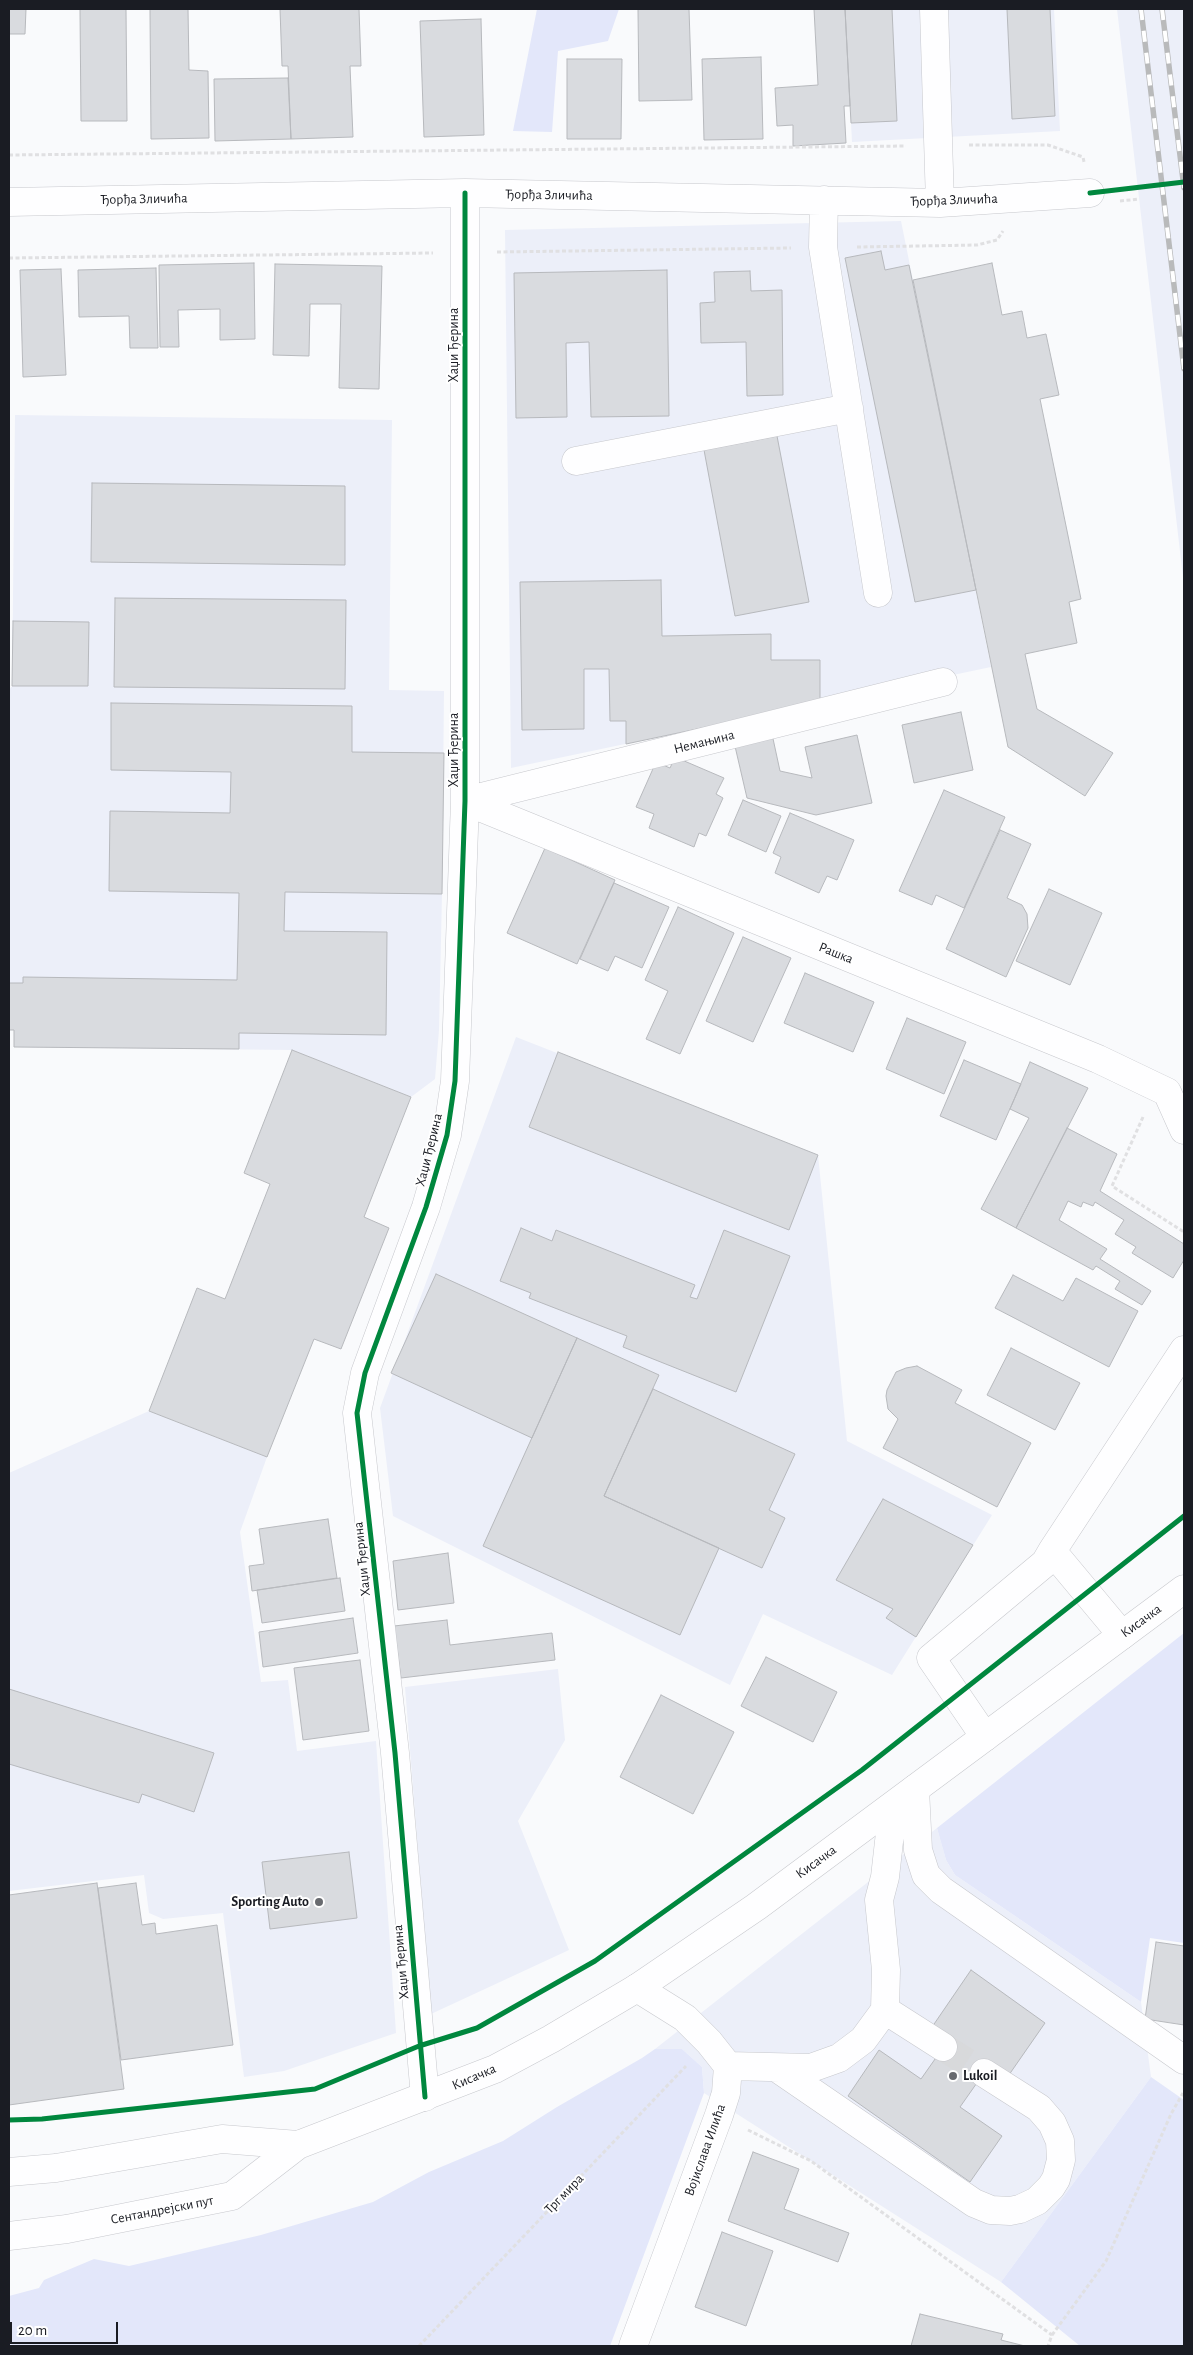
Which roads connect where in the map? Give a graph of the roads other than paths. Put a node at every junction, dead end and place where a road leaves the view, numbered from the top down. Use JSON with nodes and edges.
{"nodes":[{"id":1,"x":934,"y":9,"type":"edge"},
{"id":2,"x":465,"y":193,"type":"junction"},
{"id":3,"x":1087,"y":193,"type":"road end"},
{"id":4,"x":824,"y":200,"type":"junction"},
{"id":5,"x":9,"y":202,"type":"edge"},
{"id":6,"x":940,"y":202,"type":"junction"},
{"id":7,"x":848,"y":408,"type":"junction"},
{"id":8,"x":576,"y":461,"type":"dead end"},
{"id":9,"x":878,"y":593,"type":"dead end"},
{"id":10,"x":943,"y":682,"type":"dead end"},
{"id":11,"x":465,"y":801,"type":"junction"},
{"id":12,"x":1184,"y":1130,"type":"edge"},
{"id":13,"x":1184,"y":1350,"type":"edge"},
{"id":14,"x":1052,"y":1551,"type":"junction"},
{"id":15,"x":1184,"y":1589,"type":"edge"},
{"id":16,"x":1122,"y":1634,"type":"junction"},
{"id":17,"x":985,"y":1737,"type":"junction"},
{"id":18,"x":915,"y":1789,"type":"junction"},
{"id":19,"x":893,"y":1806,"type":"junction"},
{"id":20,"x":637,"y":1988,"type":"junction"},
{"id":21,"x":885,"y":2010,"type":"junction"},
{"id":22,"x":943,"y":2047,"type":"tunnel mouth"},
{"id":23,"x":1184,"y":2060,"type":"edge"},
{"id":24,"x":728,"y":2066,"type":"junction"},
{"id":25,"x":777,"y":2068,"type":"junction"},
{"id":26,"x":984,"y":2073,"type":"tunnel mouth"},
{"id":27,"x":425,"y":2097,"type":"junction"},
{"id":28,"x":298,"y":2145,"type":"junction"},
{"id":29,"x":9,"y":2172,"type":"edge"},
{"id":30,"x":9,"y":2236,"type":"edge"},
{"id":31,"x":633,"y":2346,"type":"edge"}],
"edges":[{"from":1,"to":6,"type":"street"},
{"from":2,"to":4,"type":"street","name":"Ђорђа Зличића"},
{"from":2,"to":5,"type":"street","name":"Ђорђа Зличића"},
{"from":2,"to":11,"type":"street","name":"Хаџи Ђерина"},
{"from":3,"to":6,"type":"street","name":"Ђорђа Зличића"},
{"from":4,"to":6,"type":"street","name":"Ђорђа Зличића"},
{"from":4,"to":7,"type":"street"},
{"from":7,"to":8,"type":"street"},
{"from":7,"to":9,"type":"street"},
{"from":10,"to":11,"type":"street","name":"Немањина"},
{"from":11,"to":12,"type":"street","name":"Рашка"},
{"from":11,"to":27,"type":"street","name":"Хаџи Ђерина"},
{"from":13,"to":14,"type":"street"},
{"from":14,"to":16,"type":"street"},
{"from":14,"to":17,"type":"street"},
{"from":15,"to":16,"type":"street","name":"Кисачка"},
{"from":16,"to":17,"type":"street","name":"Кисачка"},
{"from":17,"to":18,"type":"street","name":"Кисачка"},
{"from":18,"to":19,"type":"street","name":"Кисачка"},
{"from":18,"to":23,"type":"street"},
{"from":19,"to":20,"type":"street","name":"Кисачка"},
{"from":19,"to":21,"type":"street"},
{"from":20,"to":24,"type":"street"},
{"from":20,"to":27,"type":"street","name":"Кисачка"},
{"from":21,"to":22,"type":"street"},
{"from":21,"to":25,"type":"street"},
{"from":24,"to":25,"type":"street"},
{"from":24,"to":31,"type":"street","name":"Војислава Илића"},
{"from":25,"to":26,"type":"street"},
{"from":27,"to":28,"type":"street","name":"Сентандрејски пут"},
{"from":28,"to":29,"type":"street","name":"Сентандрејски пут"},
{"from":28,"to":30,"type":"street","name":"Сентандрејски пут"}]}
